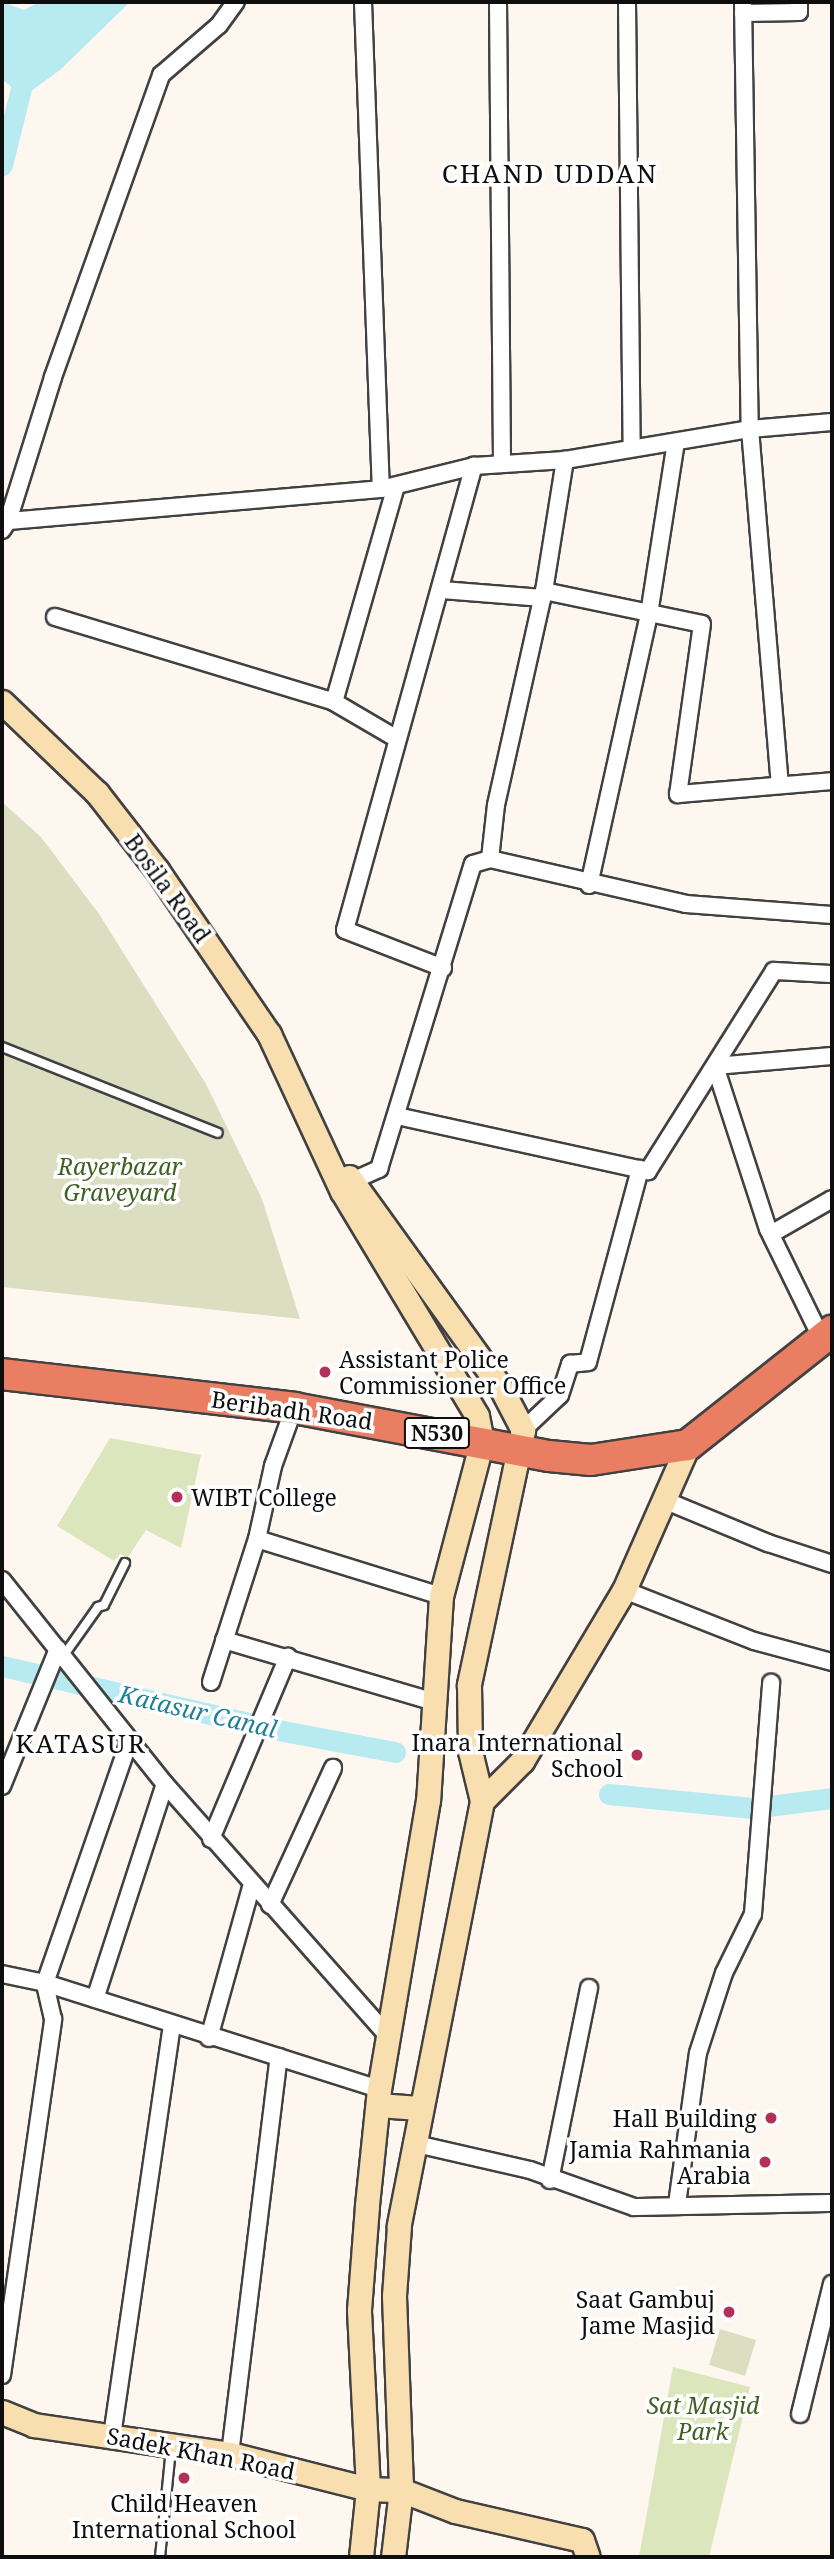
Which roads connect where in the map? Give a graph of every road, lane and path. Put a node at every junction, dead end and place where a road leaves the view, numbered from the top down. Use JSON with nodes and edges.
{"nodes":[{"id":1,"x":236,"y":2,"type":"edge"},
{"id":2,"x":363,"y":2,"type":"edge"},
{"id":3,"x":498,"y":2,"type":"edge"},
{"id":4,"x":627,"y":2,"type":"edge"},
{"id":5,"x":799,"y":2,"type":"edge"},
{"id":6,"x":743,"y":8,"type":"edge"},
{"id":7,"x":832,"y":422,"type":"edge"},
{"id":8,"x":750,"y":429,"type":"junction"},
{"id":9,"x":676,"y":442,"type":"junction"},
{"id":10,"x":632,"y":447,"type":"junction"},
{"id":11,"x":565,"y":460,"type":"junction"},
{"id":12,"x":502,"y":464,"type":"junction"},
{"id":13,"x":474,"y":466,"type":"junction"},
{"id":14,"x":389,"y":487,"type":"junction"},
{"id":15,"x":5,"y":525,"type":"edge"},
{"id":16,"x":442,"y":590,"type":"junction"},
{"id":17,"x":544,"y":594,"type":"junction"},
{"id":18,"x":649,"y":614,"type":"junction"},
{"id":19,"x":55,"y":617,"type":"dead end"},
{"id":20,"x":2,"y":702,"type":"edge"},
{"id":21,"x":334,"y":702,"type":"junction"},
{"id":22,"x":397,"y":739,"type":"junction"},
{"id":23,"x":832,"y":781,"type":"edge"},
{"id":24,"x":780,"y":783,"type":"junction"},
{"id":25,"x":490,"y":859,"type":"junction"},
{"id":26,"x":589,"y":885,"type":"junction"},
{"id":27,"x":832,"y":915,"type":"edge"},
{"id":28,"x":443,"y":968,"type":"junction"},
{"id":29,"x":832,"y":974,"type":"edge"},
{"id":30,"x":2,"y":1047,"type":"edge"},
{"id":31,"x":832,"y":1056,"type":"edge"},
{"id":32,"x":715,"y":1066,"type":"junction"},
{"id":33,"x":300,"y":1100,"type":"junction"},
{"id":34,"x":397,"y":1115,"type":"junction"},
{"id":35,"x":218,"y":1133,"type":"dead end"},
{"id":36,"x":640,"y":1169,"type":"junction"},
{"id":37,"x":352,"y":1181,"type":"junction"},
{"id":38,"x":832,"y":1199,"type":"edge"},
{"id":39,"x":771,"y":1234,"type":"junction"},
{"id":40,"x":827,"y":1335,"type":"edge"},
{"id":41,"x":2,"y":1374,"type":"edge"},
{"id":42,"x":295,"y":1408,"type":"junction"},
{"id":43,"x":521,"y":1440,"type":"junction"},
{"id":44,"x":482,"y":1441,"type":"junction"},
{"id":45,"x":688,"y":1445,"type":"junction"},
{"id":46,"x":664,"y":1500,"type":"junction"},
{"id":47,"x":257,"y":1539,"type":"junction"},
{"id":48,"x":125,"y":1563,"type":"dead end"},
{"id":49,"x":832,"y":1564,"type":"edge"},
{"id":50,"x":2,"y":1580,"type":"edge"},
{"id":51,"x":624,"y":1590,"type":"junction"},
{"id":52,"x":441,"y":1596,"type":"junction"},
{"id":53,"x":225,"y":1640,"type":"junction"},
{"id":54,"x":288,"y":1657,"type":"junction"},
{"id":55,"x":62,"y":1659,"type":"junction"},
{"id":56,"x":832,"y":1662,"type":"edge"},
{"id":57,"x":211,"y":1682,"type":"dead end"},
{"id":58,"x":771,"y":1684,"type":"dead end"},
{"id":59,"x":431,"y":1701,"type":"junction"},
{"id":60,"x":129,"y":1742,"type":"junction"},
{"id":61,"x":333,"y":1768,"type":"dead end"},
{"id":62,"x":165,"y":1784,"type":"junction"},
{"id":63,"x":2,"y":1786,"type":"edge"},
{"id":64,"x":482,"y":1801,"type":"junction"},
{"id":65,"x":212,"y":1839,"type":"junction"},
{"id":66,"x":252,"y":1884,"type":"junction"},
{"id":67,"x":270,"y":1905,"type":"junction"},
{"id":68,"x":2,"y":1974,"type":"edge"},
{"id":69,"x":45,"y":1983,"type":"junction"},
{"id":70,"x":589,"y":1988,"type":"dead end"},
{"id":71,"x":95,"y":1999,"type":"junction"},
{"id":72,"x":172,"y":2027,"type":"junction"},
{"id":73,"x":209,"y":2038,"type":"junction"},
{"id":74,"x":390,"y":2038,"type":"junction"},
{"id":75,"x":279,"y":2057,"type":"junction"},
{"id":76,"x":379,"y":2097,"type":"junction"},
{"id":77,"x":419,"y":2108,"type":"junction"},
{"id":78,"x":412,"y":2143,"type":"junction"},
{"id":79,"x":550,"y":2180,"type":"junction"},
{"id":80,"x":832,"y":2203,"type":"edge"},
{"id":81,"x":677,"y":2204,"type":"junction"},
{"id":82,"x":832,"y":2284,"type":"edge"},
{"id":83,"x":2,"y":2375,"type":"edge"},
{"id":84,"x":2,"y":2412,"type":"edge"},
{"id":85,"x":800,"y":2413,"type":"dead end"},
{"id":86,"x":111,"y":2436,"type":"junction"},
{"id":87,"x":172,"y":2445,"type":"junction"},
{"id":88,"x":230,"y":2454,"type":"junction"},
{"id":89,"x":368,"y":2488,"type":"junction"},
{"id":90,"x":401,"y":2490,"type":"junction"},
{"id":91,"x":160,"y":2557,"type":"edge"},
{"id":92,"x":361,"y":2557,"type":"edge"},
{"id":93,"x":393,"y":2557,"type":"edge"},
{"id":94,"x":588,"y":2557,"type":"edge"}],
"edges":[{"from":1,"to":15,"type":"street"},
{"from":2,"to":14,"type":"street"},
{"from":3,"to":12,"type":"street"},
{"from":4,"to":10,"type":"street"},
{"from":5,"to":6,"type":"street"},
{"from":6,"to":8,"type":"street"},
{"from":7,"to":8,"type":"street"},
{"from":8,"to":9,"type":"street"},
{"from":8,"to":24,"type":"street"},
{"from":9,"to":10,"type":"street"},
{"from":9,"to":18,"type":"street"},
{"from":10,"to":11,"type":"street"},
{"from":11,"to":12,"type":"street"},
{"from":11,"to":17,"type":"street"},
{"from":12,"to":13,"type":"street"},
{"from":13,"to":14,"type":"street"},
{"from":13,"to":16,"type":"street"},
{"from":14,"to":15,"type":"street"},
{"from":14,"to":21,"type":"street"},
{"from":16,"to":17,"type":"street"},
{"from":16,"to":22,"type":"street"},
{"from":17,"to":18,"type":"street"},
{"from":17,"to":25,"type":"street"},
{"from":18,"to":24,"type":"street"},
{"from":18,"to":26,"type":"street"},
{"from":19,"to":21,"type":"street"},
{"from":20,"to":33,"type":"main road","name":"Bosila Road"},
{"from":21,"to":22,"type":"street"},
{"from":22,"to":28,"type":"street"},
{"from":23,"to":24,"type":"street"},
{"from":25,"to":26,"type":"street"},
{"from":25,"to":28,"type":"street"},
{"from":26,"to":27,"type":"street"},
{"from":28,"to":34,"type":"street"},
{"from":29,"to":32,"type":"street"},
{"from":30,"to":35,"type":"lane"},
{"from":31,"to":32,"type":"street"},
{"from":32,"to":36,"type":"street"},
{"from":32,"to":39,"type":"street"},
{"from":33,"to":37,"type":"main road","name":"Bosila Road"},
{"from":33,"to":44,"type":"main road","name":"Bosila Road"},
{"from":34,"to":36,"type":"street"},
{"from":34,"to":37,"type":"street"},
{"from":36,"to":43,"type":"street"},
{"from":37,"to":43,"type":"main road","name":"Bosila Road"},
{"from":38,"to":39,"type":"street"},
{"from":39,"to":40,"type":"street"},
{"from":40,"to":45,"type":"highway","name":"Beribadh Road","number":"N530"},
{"from":41,"to":42,"type":"highway","name":"Beribadh Road","number":"N530"},
{"from":42,"to":44,"type":"highway","name":"Beribadh Road","number":"N530"},
{"from":42,"to":47,"type":"street"},
{"from":43,"to":44,"type":"highway","name":"Beribadh Road","number":"N530"},
{"from":43,"to":45,"type":"highway","name":"Beribadh Road","number":"N530"},
{"from":43,"to":64,"type":"main road"},
{"from":44,"to":52,"type":"main road"},
{"from":45,"to":46,"type":"main road"},
{"from":46,"to":49,"type":"street"},
{"from":46,"to":51,"type":"main road"},
{"from":47,"to":52,"type":"street"},
{"from":47,"to":53,"type":"street"},
{"from":48,"to":55,"type":"lane"},
{"from":50,"to":55,"type":"street"},
{"from":51,"to":56,"type":"street"},
{"from":51,"to":64,"type":"main road"},
{"from":52,"to":59,"type":"main road"},
{"from":53,"to":54,"type":"street"},
{"from":53,"to":57,"type":"street"},
{"from":54,"to":59,"type":"street"},
{"from":54,"to":65,"type":"street"},
{"from":55,"to":60,"type":"street"},
{"from":55,"to":63,"type":"street"},
{"from":58,"to":81,"type":"street"},
{"from":59,"to":74,"type":"main road"},
{"from":60,"to":62,"type":"street"},
{"from":60,"to":69,"type":"street"},
{"from":61,"to":67,"type":"street"},
{"from":62,"to":65,"type":"street"},
{"from":62,"to":71,"type":"street"},
{"from":64,"to":77,"type":"main road"},
{"from":65,"to":66,"type":"street"},
{"from":66,"to":67,"type":"street"},
{"from":66,"to":73,"type":"street"},
{"from":67,"to":74,"type":"street"},
{"from":68,"to":69,"type":"street"},
{"from":69,"to":71,"type":"street"},
{"from":69,"to":83,"type":"street"},
{"from":70,"to":79,"type":"street"},
{"from":71,"to":72,"type":"street"},
{"from":72,"to":73,"type":"street"},
{"from":72,"to":86,"type":"street"},
{"from":73,"to":75,"type":"street"},
{"from":74,"to":76,"type":"main road"},
{"from":75,"to":76,"type":"street"},
{"from":75,"to":88,"type":"street"},
{"from":76,"to":77,"type":"main road"},
{"from":76,"to":89,"type":"main road"},
{"from":77,"to":78,"type":"main road"},
{"from":78,"to":79,"type":"street"},
{"from":78,"to":90,"type":"main road"},
{"from":79,"to":81,"type":"street"},
{"from":80,"to":81,"type":"street"},
{"from":82,"to":85,"type":"street"},
{"from":84,"to":86,"type":"main road","name":"Sadek Khan Road"},
{"from":86,"to":87,"type":"main road","name":"Sadek Khan Road"},
{"from":87,"to":88,"type":"main road","name":"Sadek Khan Road"},
{"from":87,"to":91,"type":"lane"},
{"from":88,"to":89,"type":"main road","name":"Sadek Khan Road"},
{"from":89,"to":90,"type":"main road","name":"Sadek Khan Road"},
{"from":89,"to":92,"type":"main road"},
{"from":90,"to":93,"type":"main road"},
{"from":90,"to":94,"type":"main road","name":"Sadek Khan Road"}]}
